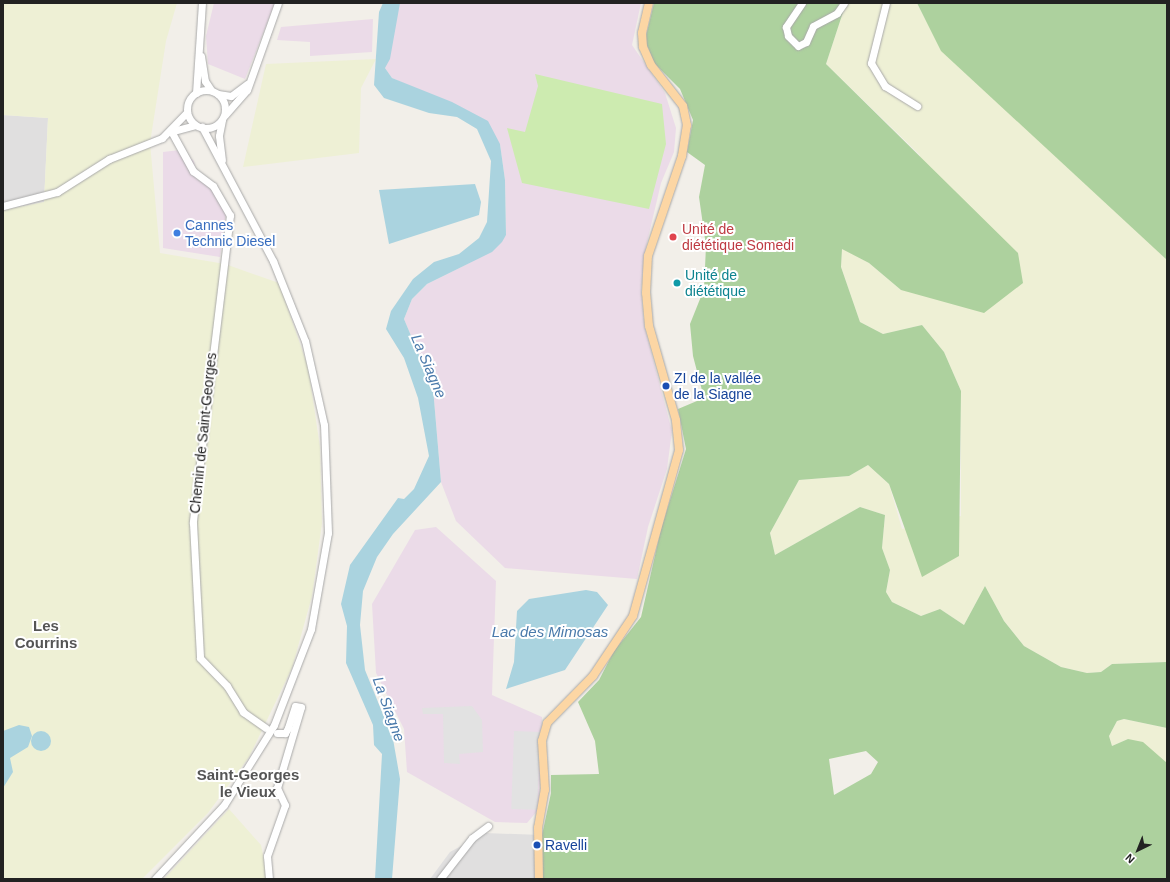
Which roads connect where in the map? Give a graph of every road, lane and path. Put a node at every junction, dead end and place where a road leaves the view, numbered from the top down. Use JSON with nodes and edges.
{"nodes":[{"id":1,"x":202,"y":3,"type":"edge"},
{"id":2,"x":278,"y":3,"type":"edge"},
{"id":3,"x":649,"y":3,"type":"edge"},
{"id":4,"x":802,"y":3,"type":"edge"},
{"id":5,"x":844,"y":3,"type":"edge"},
{"id":6,"x":886,"y":3,"type":"edge"},
{"id":7,"x":198,"y":40,"type":"junction"},
{"id":8,"x":249,"y":82,"type":"junction"},
{"id":9,"x":196,"y":92,"type":"junction"},
{"id":10,"x":214,"y":92,"type":"junction"},
{"id":11,"x":917,"y":106,"type":"dead end"},
{"id":12,"x":187,"y":112,"type":"junction"},
{"id":13,"x":223,"y":117,"type":"junction"},
{"id":14,"x":198,"y":126,"type":"junction"},
{"id":15,"x":171,"y":131,"type":"junction"},
{"id":16,"x":225,"y":172,"type":"junction"},
{"id":17,"x":3,"y":206,"type":"edge"},
{"id":18,"x":266,"y":728,"type":"dead end"},
{"id":19,"x":277,"y":733,"type":"dead end"},
{"id":20,"x":488,"y":826,"type":"dead end"},
{"id":21,"x":155,"y":879,"type":"edge"},
{"id":22,"x":270,"y":879,"type":"edge"},
{"id":23,"x":440,"y":879,"type":"edge"},
{"id":24,"x":539,"y":879,"type":"edge"}],
"edges":[{"from":1,"to":7,"type":"street"},
{"from":2,"to":8,"type":"street"},
{"from":3,"to":24,"type":"main road"},
{"from":4,"to":5,"type":"street"},
{"from":6,"to":11,"type":"street"},
{"from":7,"to":9,"type":"street"},
{"from":7,"to":10,"type":"street"},
{"from":8,"to":10,"type":"street"},
{"from":8,"to":13,"type":"street"},
{"from":9,"to":10,"type":"street"},
{"from":9,"to":12,"type":"street"},
{"from":10,"to":13,"type":"street"},
{"from":12,"to":14,"type":"street"},
{"from":12,"to":15,"type":"street"},
{"from":13,"to":14,"type":"street"},
{"from":13,"to":16,"type":"street"},
{"from":14,"to":15,"type":"street"},
{"from":14,"to":16,"type":"street"},
{"from":15,"to":17,"type":"street"},
{"from":15,"to":18,"type":"street","name":"Chemin de Saint-Georges"},
{"from":16,"to":21,"type":"street"},
{"from":19,"to":22,"type":"street"},
{"from":20,"to":23,"type":"street"}]}
